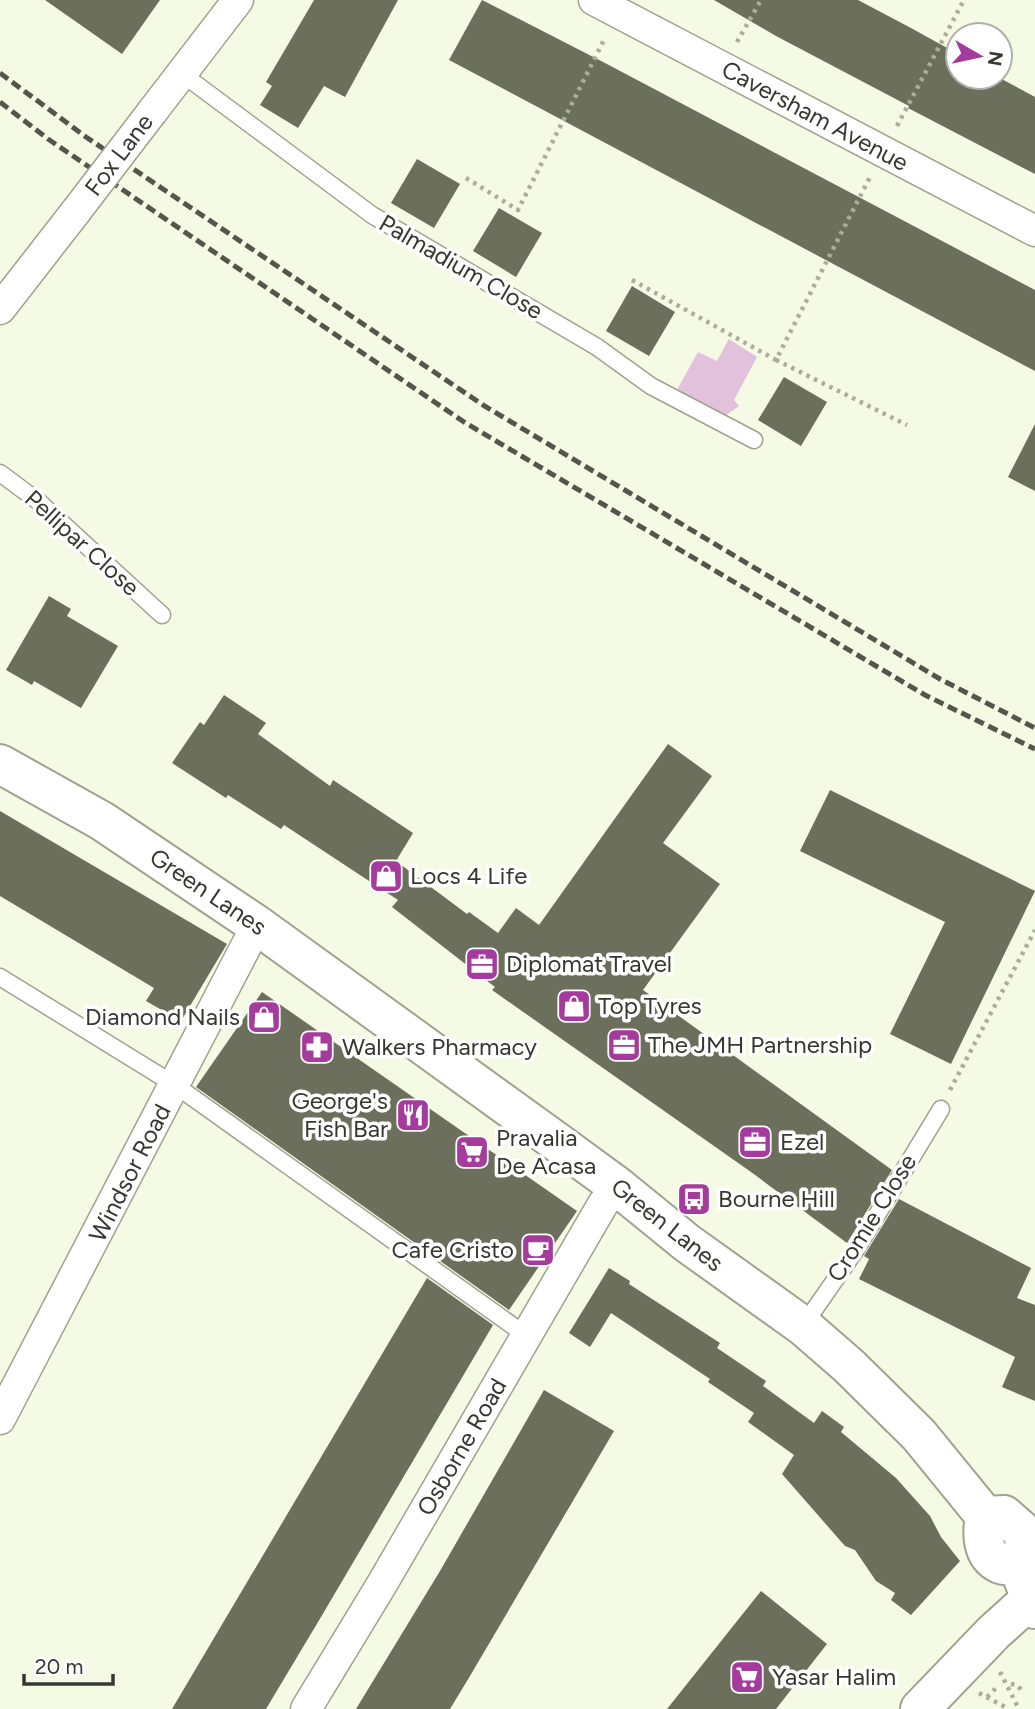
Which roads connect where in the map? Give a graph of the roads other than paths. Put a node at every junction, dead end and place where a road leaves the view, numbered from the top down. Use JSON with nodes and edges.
{"nodes":[{"id":1,"x":238,"y":0,"type":"edge"},
{"id":2,"x":606,"y":6,"type":"edge"},
{"id":3,"x":181,"y":72,"type":"junction"},
{"id":4,"x":1035,"y":231,"type":"edge"},
{"id":5,"x":0,"y":309,"type":"edge"},
{"id":6,"x":754,"y":440,"type":"dead end"},
{"id":7,"x":0,"y":473,"type":"edge"},
{"id":8,"x":162,"y":615,"type":"dead end"},
{"id":9,"x":0,"y":764,"type":"edge"},
{"id":10,"x":257,"y":925,"type":"junction"},
{"id":11,"x":0,"y":977,"type":"edge"},
{"id":12,"x":175,"y":1085,"type":"junction"},
{"id":13,"x":941,"y":1109,"type":"road end"},
{"id":14,"x":617,"y":1186,"type":"junction"},
{"id":15,"x":803,"y":1326,"type":"junction"},
{"id":16,"x":527,"y":1336,"type":"junction"},
{"id":17,"x":0,"y":1419,"type":"edge"},
{"id":18,"x":1030,"y":1592,"type":"edge"},
{"id":19,"x":929,"y":1706,"type":"edge"},
{"id":20,"x":306,"y":1709,"type":"edge"}],
"edges":[{"from":1,"to":3,"type":"street","name":"Fox Lane"},
{"from":2,"to":4,"type":"street","name":"Caversham Avenue"},
{"from":3,"to":5,"type":"street","name":"Fox Lane","bridge":true},
{"from":3,"to":6,"type":"lane","name":"Palmadium Close"},
{"from":7,"to":8,"type":"lane","name":"Pellipar Close"},
{"from":9,"to":10,"type":"main road","name":"Green Lanes"},
{"from":10,"to":12,"type":"street","name":"Windsor Road"},
{"from":10,"to":14,"type":"main road","name":"Green Lanes"},
{"from":11,"to":12,"type":"lane"},
{"from":12,"to":16,"type":"lane"},
{"from":12,"to":17,"type":"street","name":"Windsor Road"},
{"from":13,"to":15,"type":"lane","name":"Cromie Close"},
{"from":14,"to":15,"type":"main road","name":"Green Lanes"},
{"from":14,"to":16,"type":"street","name":"Osborne Road"},
{"from":15,"to":18,"type":"main road","name":"Green Lanes"},
{"from":16,"to":20,"type":"street","name":"Osborne Road"},
{"from":18,"to":19,"type":"main road"}]}
